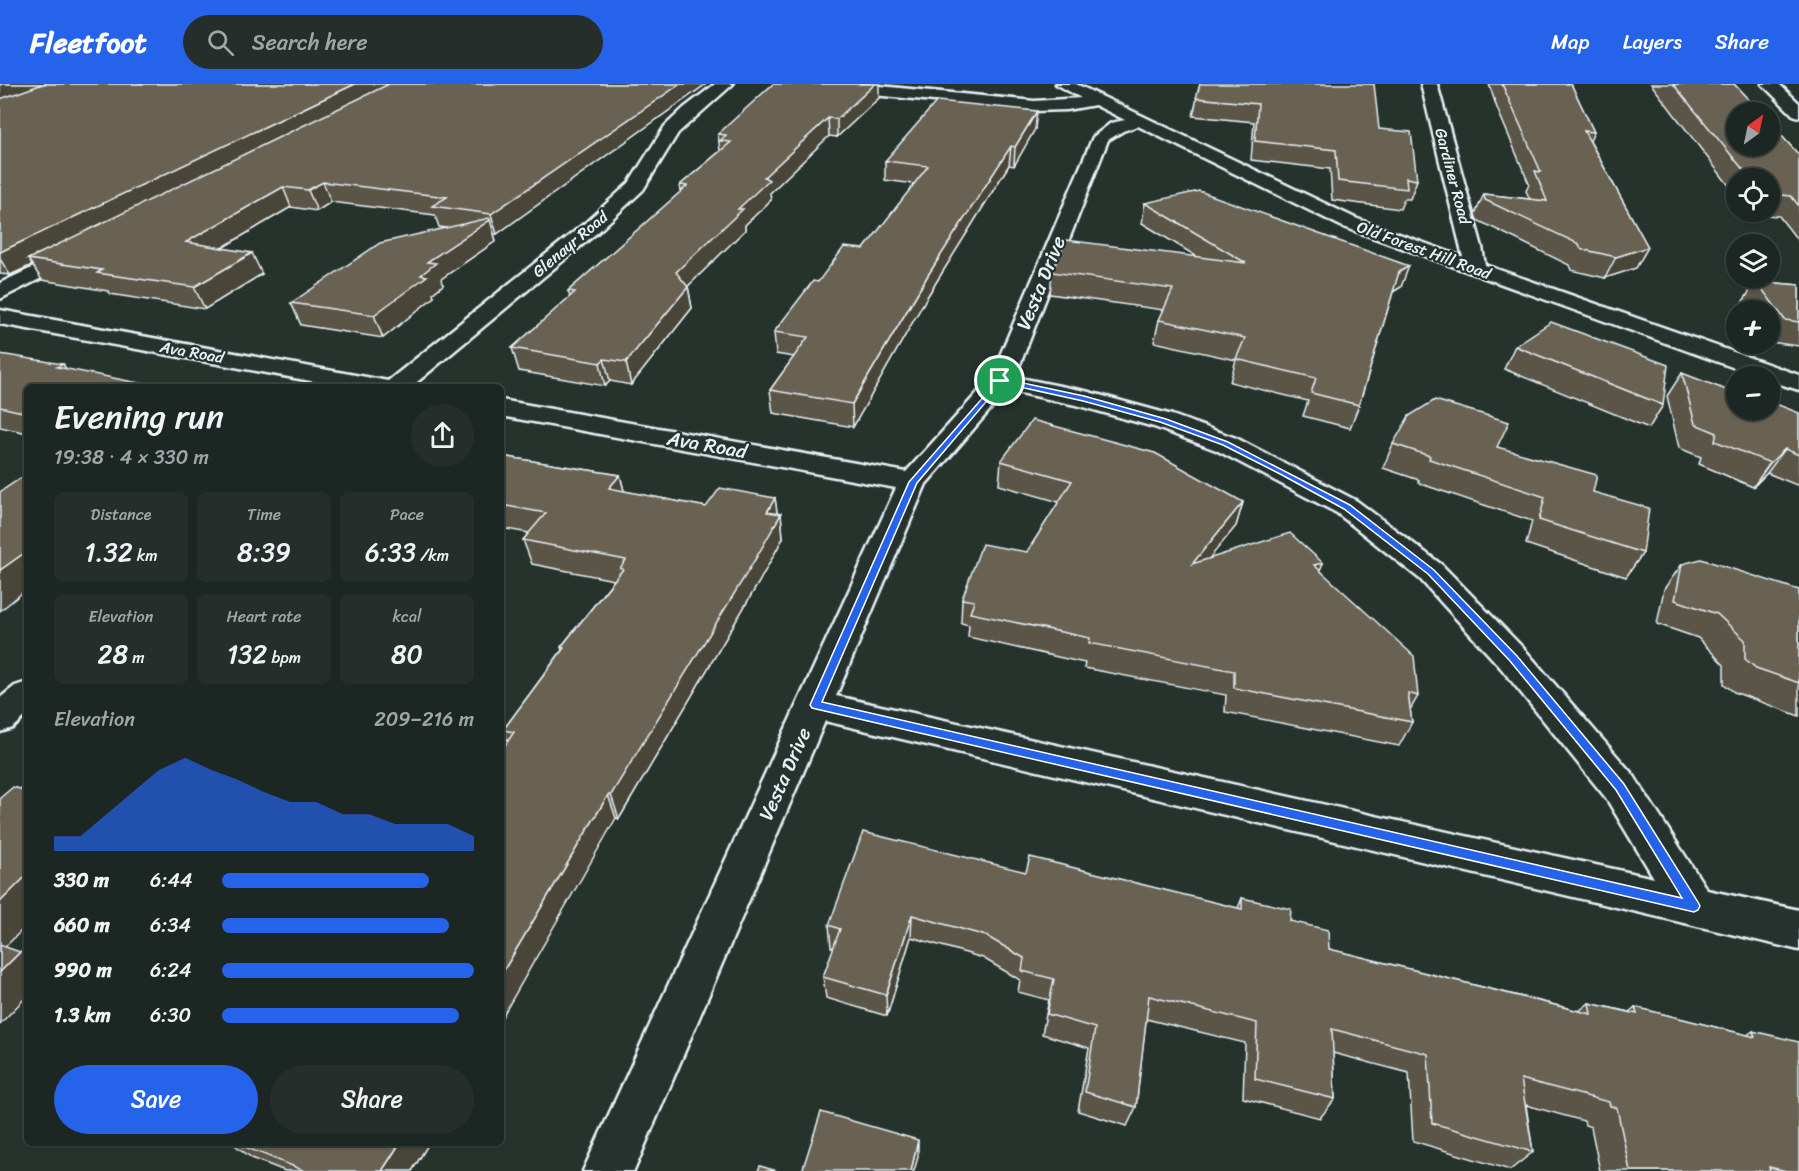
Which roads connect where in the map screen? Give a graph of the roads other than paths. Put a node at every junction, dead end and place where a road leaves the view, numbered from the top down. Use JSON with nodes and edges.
{"nodes":[{"id":1,"x":725,"y":84,"type":"edge"},
{"id":2,"x":813,"y":84,"type":"edge"},
{"id":3,"x":1064,"y":84,"type":"edge"},
{"id":4,"x":1429,"y":84,"type":"edge"},
{"id":5,"x":1770,"y":84,"type":"edge"},
{"id":6,"x":1097,"y":100,"type":"junction"},
{"id":7,"x":1799,"y":112,"type":"edge"},
{"id":8,"x":1140,"y":121,"type":"junction"},
{"id":9,"x":95,"y":243,"type":"edge"},
{"id":10,"x":11,"y":264,"type":"edge"},
{"id":11,"x":1475,"y":269,"type":"junction"},
{"id":12,"x":42,"y":270,"type":"junction"},
{"id":13,"x":0,"y":292,"type":"edge"},
{"id":14,"x":0,"y":317,"type":"edge"},
{"id":15,"x":1000,"y":381,"type":"junction"},
{"id":16,"x":1799,"y":383,"type":"edge"},
{"id":17,"x":368,"y":384,"type":"edge"},
{"id":18,"x":400,"y":384,"type":"edge"},
{"id":19,"x":504,"y":409,"type":"edge"},
{"id":20,"x":913,"y":482,"type":"junction"},
{"id":21,"x":24,"y":698,"type":"edge"},
{"id":22,"x":816,"y":705,"type":"junction"},
{"id":23,"x":0,"y":718,"type":"edge"},
{"id":24,"x":1694,"y":906,"type":"junction"},
{"id":25,"x":1799,"y":930,"type":"edge"},
{"id":26,"x":608,"y":1171,"type":"edge"}],
"edges":[{"from":1,"to":18,"type":"street","name":"Glenayr Road"},
{"from":2,"to":6,"type":"street"},
{"from":3,"to":6,"type":"street","name":"Old Forest Hill Road"},
{"from":4,"to":11,"type":"street","name":"Gardiner Road"},
{"from":5,"to":7,"type":"street"},
{"from":6,"to":8,"type":"street","name":"Old Forest Hill Road"},
{"from":8,"to":11,"type":"street","name":"Old Forest Hill Road"},
{"from":8,"to":15,"type":"street","name":"Vesta Drive"},
{"from":9,"to":12,"type":"street"},
{"from":10,"to":12,"type":"street"},
{"from":11,"to":16,"type":"street","name":"Old Forest Hill Road"},
{"from":12,"to":13,"type":"street"},
{"from":14,"to":17,"type":"street","name":"Ava Road"},
{"from":15,"to":20,"type":"street","name":"Vesta Drive"},
{"from":15,"to":24,"type":"street"},
{"from":19,"to":20,"type":"street","name":"Ava Road"},
{"from":20,"to":22,"type":"street","name":"Vesta Drive"},
{"from":21,"to":23,"type":"street"},
{"from":22,"to":24,"type":"street"},
{"from":22,"to":26,"type":"street","name":"Vesta Drive"},
{"from":24,"to":25,"type":"street"}]}
